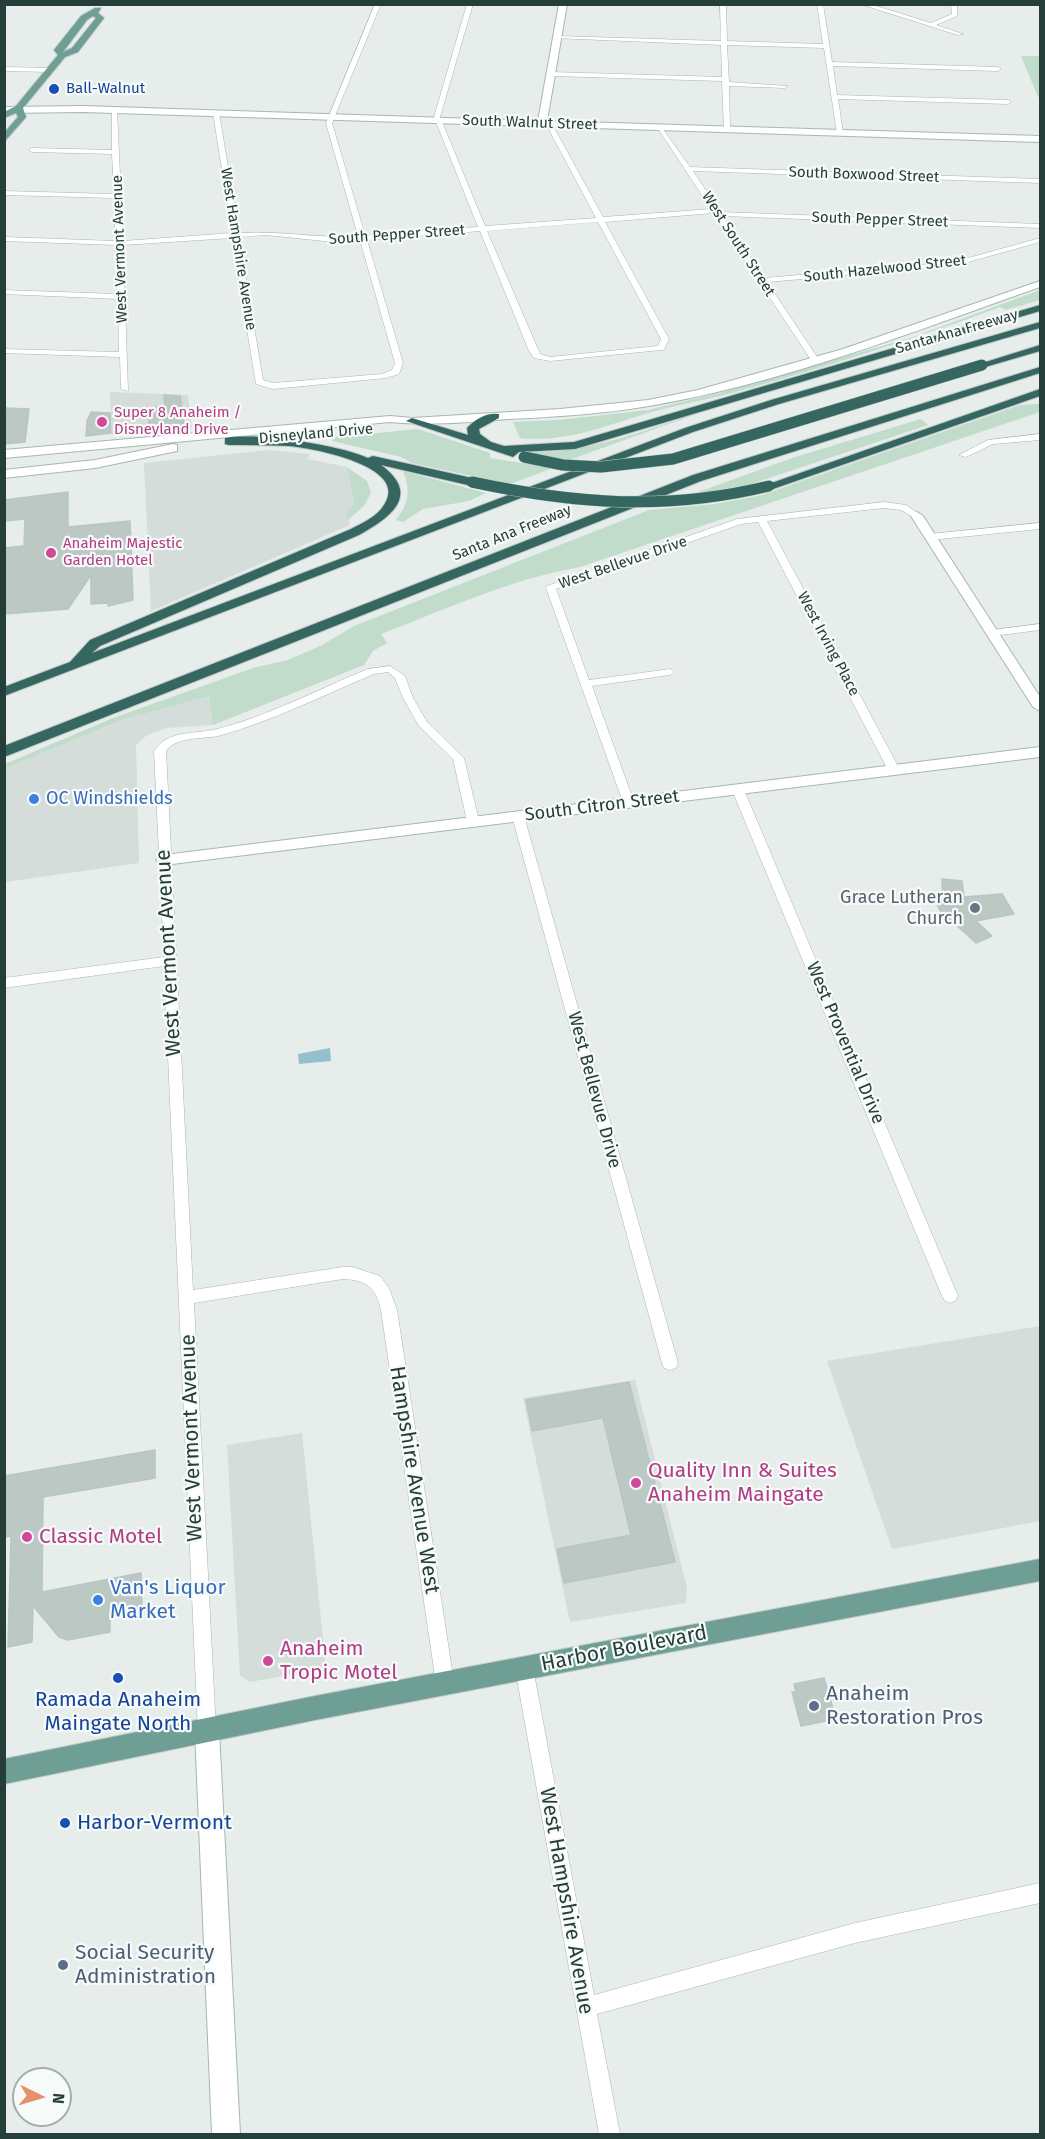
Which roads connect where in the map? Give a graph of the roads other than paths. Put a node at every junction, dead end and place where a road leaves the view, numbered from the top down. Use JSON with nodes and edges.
{"nodes":[{"id":1,"x":103,"y":4,"type":"edge"},
{"id":2,"x":378,"y":4,"type":"edge"},
{"id":3,"x":470,"y":4,"type":"edge"},
{"id":4,"x":563,"y":4,"type":"edge"},
{"id":5,"x":723,"y":4,"type":"edge"},
{"id":6,"x":820,"y":4,"type":"edge"},
{"id":7,"x":862,"y":4,"type":"edge"},
{"id":8,"x":954,"y":4,"type":"edge"},
{"id":9,"x":95,"y":14,"type":"junction"},
{"id":10,"x":931,"y":25,"type":"junction"},
{"id":11,"x":960,"y":34,"type":"dead end"},
{"id":12,"x":557,"y":38,"type":"junction"},
{"id":13,"x":723,"y":43,"type":"junction"},
{"id":14,"x":826,"y":46,"type":"junction"},
{"id":15,"x":62,"y":55,"type":"junction"},
{"id":16,"x":829,"y":64,"type":"junction"},
{"id":17,"x":4,"y":69,"type":"edge"},
{"id":18,"x":998,"y":69,"type":"dead end"},
{"id":19,"x":50,"y":70,"type":"junction"},
{"id":20,"x":551,"y":74,"type":"junction"},
{"id":21,"x":725,"y":81,"type":"junction"},
{"id":22,"x":785,"y":86,"type":"dead end"},
{"id":23,"x":834,"y":97,"type":"junction"},
{"id":24,"x":1008,"y":102,"type":"dead end"},
{"id":25,"x":19,"y":108,"type":"junction"},
{"id":26,"x":4,"y":109,"type":"edge"},
{"id":27,"x":114,"y":110,"type":"junction"},
{"id":28,"x":216,"y":113,"type":"junction"},
{"id":29,"x":4,"y":116,"type":"edge"},
{"id":30,"x":332,"y":117,"type":"junction"},
{"id":31,"x":439,"y":121,"type":"junction"},
{"id":32,"x":546,"y":124,"type":"junction"},
{"id":33,"x":660,"y":127,"type":"junction"},
{"id":34,"x":728,"y":129,"type":"junction"},
{"id":35,"x":840,"y":133,"type":"junction"},
{"id":36,"x":4,"y":139,"type":"edge"},
{"id":37,"x":1041,"y":140,"type":"edge"},
{"id":38,"x":32,"y":150,"type":"dead end"},
{"id":39,"x":117,"y":152,"type":"junction"},
{"id":40,"x":688,"y":169,"type":"junction"},
{"id":41,"x":1041,"y":181,"type":"edge"},
{"id":42,"x":4,"y":193,"type":"edge"},
{"id":43,"x":118,"y":196,"type":"junction"},
{"id":44,"x":718,"y":212,"type":"junction"},
{"id":45,"x":600,"y":220,"type":"junction"},
{"id":46,"x":1041,"y":226,"type":"edge"},
{"id":47,"x":483,"y":229,"type":"junction"},
{"id":48,"x":236,"y":235,"type":"junction"},
{"id":49,"x":4,"y":239,"type":"edge"},
{"id":50,"x":362,"y":239,"type":"junction"},
{"id":51,"x":1041,"y":240,"type":"edge"},
{"id":52,"x":121,"y":243,"type":"junction"},
{"id":53,"x":763,"y":280,"type":"junction"},
{"id":54,"x":1041,"y":285,"type":"edge"},
{"id":55,"x":4,"y":292,"type":"edge"},
{"id":56,"x":122,"y":297,"type":"junction"},
{"id":57,"x":1041,"y":308,"type":"edge"},
{"id":58,"x":1041,"y":325,"type":"edge"},
{"id":59,"x":1041,"y":348,"type":"edge"},
{"id":60,"x":4,"y":351,"type":"edge"},
{"id":61,"x":124,"y":356,"type":"junction"},
{"id":62,"x":815,"y":360,"type":"junction"},
{"id":63,"x":1041,"y":370,"type":"edge"},
{"id":64,"x":125,"y":389,"type":"dead end"},
{"id":65,"x":1041,"y":392,"type":"edge"},
{"id":66,"x":495,"y":416,"type":"junction"},
{"id":67,"x":412,"y":421,"type":"junction"},
{"id":68,"x":1041,"y":437,"type":"edge"},
{"id":69,"x":229,"y":441,"type":"junction"},
{"id":70,"x":490,"y":445,"type":"junction"},
{"id":71,"x":502,"y":450,"type":"junction"},
{"id":72,"x":336,"y":452,"type":"junction"},
{"id":73,"x":4,"y":454,"type":"edge"},
{"id":74,"x":963,"y":455,"type":"dead end"},
{"id":75,"x":4,"y":474,"type":"edge"},
{"id":76,"x":916,"y":516,"type":"joint"},
{"id":77,"x":761,"y":519,"type":"junction"},
{"id":78,"x":1041,"y":526,"type":"edge"},
{"id":79,"x":930,"y":537,"type":"junction"},
{"id":80,"x":1041,"y":627,"type":"edge"},
{"id":81,"x":992,"y":633,"type":"junction"},
{"id":82,"x":401,"y":659,"type":"dead end"},
{"id":83,"x":70,"y":667,"type":"junction"},
{"id":84,"x":391,"y":670,"type":"junction"},
{"id":85,"x":670,"y":672,"type":"dead end"},
{"id":86,"x":585,"y":684,"type":"junction"},
{"id":87,"x":4,"y":692,"type":"edge"},
{"id":88,"x":1041,"y":707,"type":"edge"},
{"id":89,"x":4,"y":752,"type":"edge"},
{"id":90,"x":1041,"y":752,"type":"edge"},
{"id":91,"x":894,"y":770,"type":"junction"},
{"id":92,"x":738,"y":790,"type":"junction"},
{"id":93,"x":628,"y":802,"type":"junction"},
{"id":94,"x":518,"y":816,"type":"junction"},
{"id":95,"x":473,"y":821,"type":"junction"},
{"id":96,"x":164,"y":860,"type":"junction"},
{"id":97,"x":169,"y":961,"type":"junction"},
{"id":98,"x":4,"y":983,"type":"edge"},
{"id":99,"x":950,"y":1296,"type":"dead end"},
{"id":100,"x":187,"y":1298,"type":"junction"},
{"id":101,"x":670,"y":1363,"type":"dead end"},
{"id":102,"x":1041,"y":1570,"type":"edge"},
{"id":103,"x":524,"y":1668,"type":"junction"},
{"id":104,"x":445,"y":1683,"type":"junction"},
{"id":105,"x":207,"y":1731,"type":"junction"},
{"id":106,"x":4,"y":1772,"type":"edge"},
{"id":107,"x":1041,"y":1893,"type":"edge"},
{"id":108,"x":586,"y":2007,"type":"junction"},
{"id":109,"x":226,"y":2134,"type":"edge"},
{"id":110,"x":609,"y":2134,"type":"edge"}],
"edges":[{"from":1,"to":9,"type":"main road"},
{"from":2,"to":30,"type":"street"},
{"from":3,"to":31,"type":"street"},
{"from":4,"to":12,"type":"street"},
{"from":5,"to":13,"type":"street"},
{"from":6,"to":14,"type":"street"},
{"from":7,"to":10,"type":"street"},
{"from":8,"to":10,"type":"street"},
{"from":9,"to":15,"type":"main road"},
{"from":9,"to":15,"type":"main road"},
{"from":10,"to":11,"type":"street"},
{"from":12,"to":13,"type":"street"},
{"from":12,"to":20,"type":"street"},
{"from":13,"to":14,"type":"street"},
{"from":13,"to":21,"type":"street"},
{"from":14,"to":16,"type":"street"},
{"from":15,"to":19,"type":"main road"},
{"from":16,"to":18,"type":"street"},
{"from":16,"to":23,"type":"street"},
{"from":17,"to":19,"type":"street"},
{"from":19,"to":25,"type":"main road"},
{"from":20,"to":21,"type":"street"},
{"from":20,"to":32,"type":"street"},
{"from":21,"to":22,"type":"street"},
{"from":21,"to":34,"type":"street"},
{"from":23,"to":24,"type":"street"},
{"from":23,"to":35,"type":"street"},
{"from":25,"to":26,"type":"street","name":"South Walnut Street"},
{"from":25,"to":27,"type":"street","name":"South Walnut Street"},
{"from":25,"to":29,"type":"main road"},
{"from":25,"to":36,"type":"main road"},
{"from":27,"to":28,"type":"street","name":"South Walnut Street"},
{"from":27,"to":39,"type":"street","name":"West Vermont Avenue"},
{"from":28,"to":30,"type":"street","name":"South Walnut Street"},
{"from":28,"to":48,"type":"street","name":"West Hampshire Avenue"},
{"from":30,"to":31,"type":"street","name":"South Walnut Street"},
{"from":30,"to":50,"type":"street"},
{"from":31,"to":32,"type":"street","name":"South Walnut Street"},
{"from":31,"to":47,"type":"street"},
{"from":32,"to":33,"type":"street","name":"South Walnut Street"},
{"from":32,"to":45,"type":"street"},
{"from":33,"to":34,"type":"street","name":"South Walnut Street"},
{"from":33,"to":40,"type":"street","name":"West South Street"},
{"from":34,"to":35,"type":"street","name":"South Walnut Street"},
{"from":35,"to":37,"type":"street","name":"South Walnut Street"},
{"from":38,"to":39,"type":"street"},
{"from":39,"to":43,"type":"street","name":"West Vermont Avenue"},
{"from":40,"to":41,"type":"street","name":"South Boxwood Street"},
{"from":40,"to":44,"type":"street","name":"West South Street"},
{"from":42,"to":43,"type":"street"},
{"from":43,"to":52,"type":"street","name":"West Vermont Avenue"},
{"from":44,"to":45,"type":"street","name":"South Pepper Street"},
{"from":44,"to":46,"type":"street","name":"South Pepper Street"},
{"from":44,"to":53,"type":"street","name":"West South Street"},
{"from":45,"to":47,"type":"street","name":"South Pepper Street"},
{"from":45,"to":47,"type":"street"},
{"from":47,"to":50,"type":"street","name":"South Pepper Street"},
{"from":48,"to":50,"type":"street","name":"South Pepper Street"},
{"from":48,"to":50,"type":"street","name":"West Hampshire Avenue"},
{"from":48,"to":52,"type":"street","name":"South Pepper Street"},
{"from":49,"to":52,"type":"street","name":"South Pepper Street"},
{"from":51,"to":53,"type":"street","name":"South Hazelwood Street"},
{"from":52,"to":56,"type":"street","name":"West Vermont Avenue"},
{"from":53,"to":62,"type":"street","name":"West South Street"},
{"from":54,"to":62,"type":"street","name":"Disneyland Drive"},
{"from":55,"to":56,"type":"street"},
{"from":56,"to":61,"type":"street","name":"West Vermont Avenue"},
{"from":57,"to":71,"type":"highway"},
{"from":58,"to":83,"type":"highway","name":"Santa Ana Freeway"},
{"from":59,"to":71,"type":"highway","bridge":true},
{"from":60,"to":61,"type":"street"},
{"from":61,"to":64,"type":"street","name":"West Vermont Avenue"},
{"from":62,"to":66,"type":"street","name":"Disneyland Drive"},
{"from":63,"to":89,"type":"highway","name":"Santa Ana Freeway"},
{"from":65,"to":72,"type":"highway","bridge":true},
{"from":66,"to":67,"type":"street","name":"Disneyland Drive"},
{"from":66,"to":70,"type":"highway"},
{"from":67,"to":69,"type":"street","name":"Disneyland Drive"},
{"from":67,"to":70,"type":"highway"},
{"from":67,"to":73,"type":"street","name":"Disneyland Drive"},
{"from":68,"to":74,"type":"street"},
{"from":69,"to":72,"type":"highway"},
{"from":69,"to":75,"type":"street","name":"Disneyland Drive"},
{"from":70,"to":71,"type":"highway"},
{"from":72,"to":83,"type":"highway"},
{"from":76,"to":77,"type":"street","name":"West Bellevue Drive"},
{"from":76,"to":79,"type":"street"},
{"from":77,"to":86,"type":"street","name":"West Bellevue Drive"},
{"from":77,"to":91,"type":"street","name":"West Irving Place"},
{"from":78,"to":79,"type":"street"},
{"from":79,"to":81,"type":"street"},
{"from":80,"to":81,"type":"street"},
{"from":81,"to":88,"type":"street"},
{"from":82,"to":84,"type":"street"},
{"from":83,"to":87,"type":"highway","name":"Santa Ana Freeway"},
{"from":84,"to":95,"type":"street"},
{"from":84,"to":96,"type":"street","name":"West Vermont Avenue"},
{"from":85,"to":86,"type":"street"},
{"from":86,"to":93,"type":"street","name":"West Bellevue Drive"},
{"from":90,"to":91,"type":"street","name":"South Citron Street"},
{"from":91,"to":92,"type":"street","name":"South Citron Street"},
{"from":92,"to":93,"type":"street","name":"South Citron Street"},
{"from":92,"to":99,"type":"street","name":"West Provential Drive"},
{"from":93,"to":94,"type":"street","name":"South Citron Street"},
{"from":94,"to":95,"type":"street","name":"South Citron Street"},
{"from":94,"to":101,"type":"street","name":"West Bellevue Drive"},
{"from":95,"to":96,"type":"street","name":"South Citron Street"},
{"from":96,"to":97,"type":"street","name":"West Vermont Avenue"},
{"from":97,"to":98,"type":"street"},
{"from":97,"to":100,"type":"street","name":"West Vermont Avenue"},
{"from":100,"to":104,"type":"street","name":"Hampshire Avenue West"},
{"from":100,"to":105,"type":"street","name":"West Vermont Avenue"},
{"from":102,"to":103,"type":"main road","name":"Harbor Boulevard"},
{"from":103,"to":104,"type":"main road","name":"Harbor Boulevard"},
{"from":103,"to":108,"type":"street","name":"West Hampshire Avenue"},
{"from":104,"to":105,"type":"main road","name":"Harbor Boulevard"},
{"from":105,"to":106,"type":"main road","name":"Harbor Boulevard"},
{"from":105,"to":109,"type":"street","name":"West Vermont Avenue"},
{"from":107,"to":108,"type":"street"},
{"from":108,"to":110,"type":"street","name":"West Hampshire Avenue"}]}
